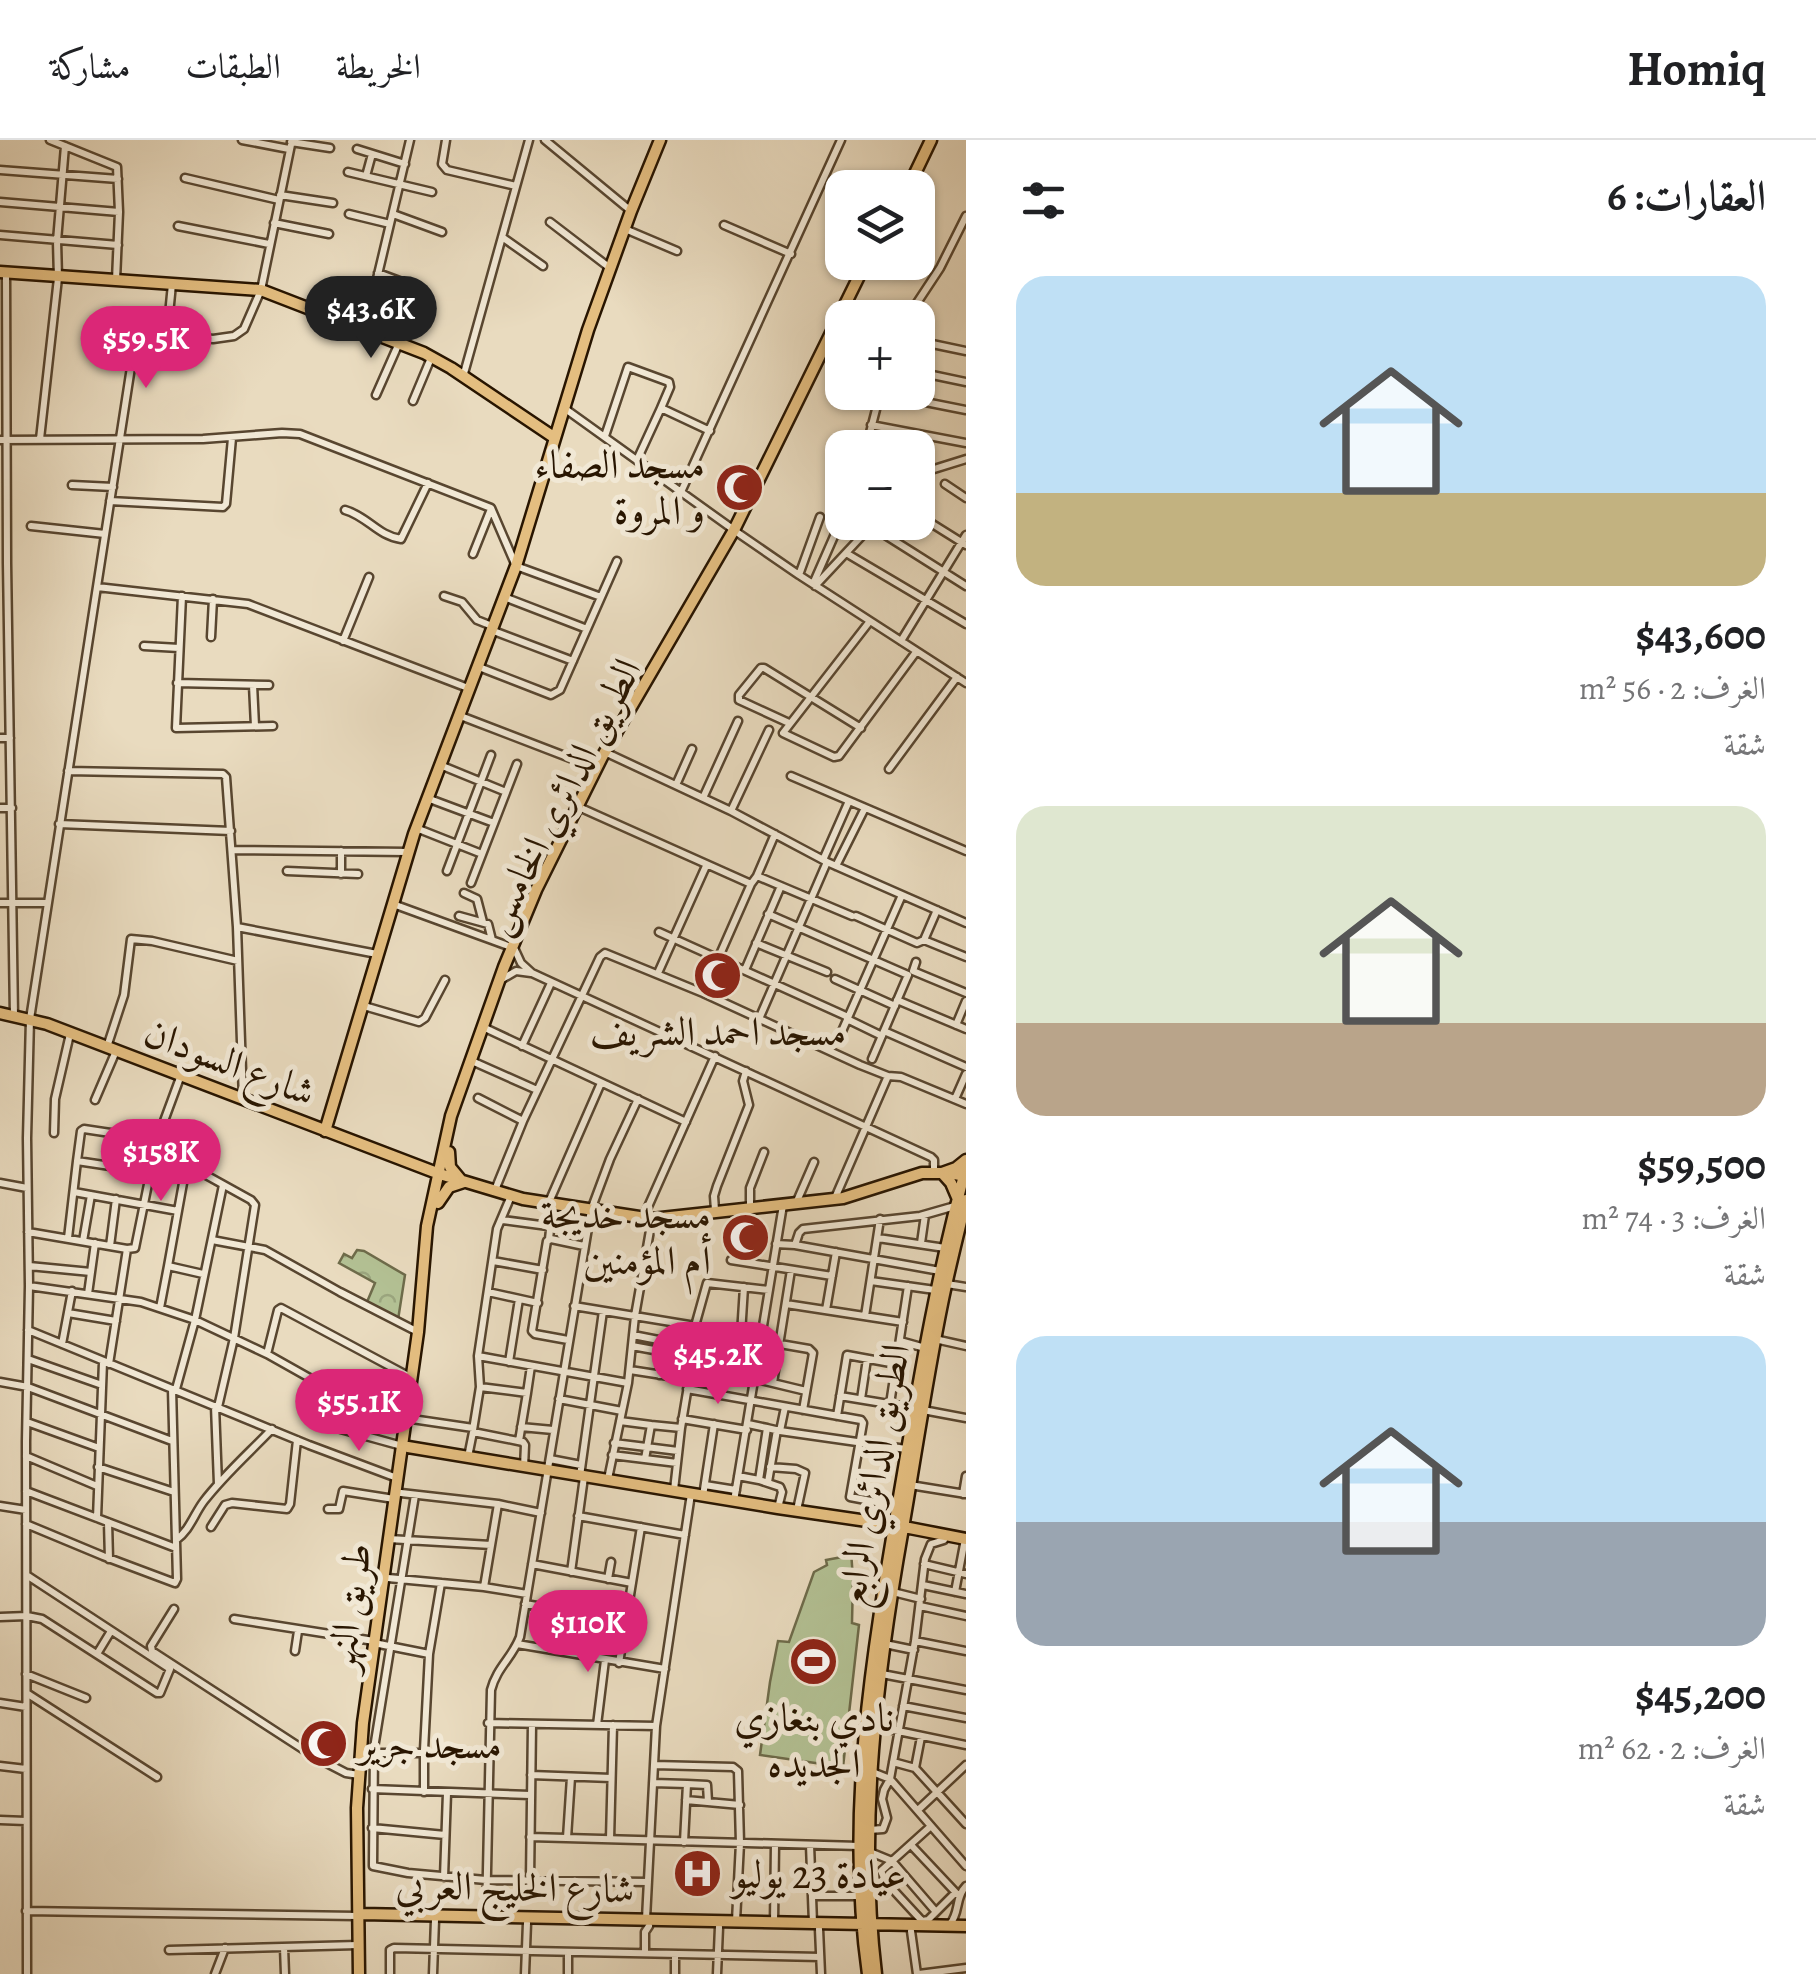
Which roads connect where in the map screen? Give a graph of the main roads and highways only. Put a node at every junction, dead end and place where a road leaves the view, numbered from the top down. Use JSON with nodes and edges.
{"nodes":[{"id":1,"x":660,"y":140,"type":"edge"},
{"id":2,"x":929,"y":140,"type":"edge"},
{"id":3,"x":914,"y":170,"type":"edge"},
{"id":4,"x":3,"y":272,"type":"edge"},
{"id":5,"x":860,"y":280,"type":"edge"},
{"id":6,"x":825,"y":354,"type":"edge"},
{"id":7,"x":555,"y":438,"type":"junction"},
{"id":8,"x":736,"y":531,"type":"junction"},
{"id":9,"x":573,"y":818,"type":"junction"},
{"id":10,"x":513,"y":948,"type":"junction"},
{"id":11,"x":0,"y":1013,"type":"edge"},
{"id":12,"x":325,"y":1131,"type":"junction"},
{"id":13,"x":446,"y":1150,"type":"junction"},
{"id":14,"x":966,"y":1160,"type":"edge"},
{"id":15,"x":414,"y":1164,"type":"junction"},
{"id":16,"x":938,"y":1173,"type":"junction"},
{"id":17,"x":965,"y":1173,"type":"edge"},
{"id":18,"x":440,"y":1174,"type":"junction"},
{"id":19,"x":465,"y":1182,"type":"junction"},
{"id":20,"x":435,"y":1199,"type":"junction"},
{"id":21,"x":962,"y":1203,"type":"edge"},
{"id":22,"x":426,"y":1251,"type":"joint"},
{"id":23,"x":949,"y":1251,"type":"junction"},
{"id":24,"x":941,"y":1287,"type":"junction"},
{"id":25,"x":420,"y":1332,"type":"junction"},
{"id":26,"x":924,"y":1373,"type":"junction"},
{"id":27,"x":918,"y":1409,"type":"junction"},
{"id":28,"x":409,"y":1420,"type":"junction"},
{"id":29,"x":409,"y":1447,"type":"junction"},
{"id":30,"x":398,"y":1496,"type":"junction"},
{"id":31,"x":900,"y":1506,"type":"junction"},
{"id":32,"x":892,"y":1526,"type":"junction"},
{"id":33,"x":923,"y":1532,"type":"junction"},
{"id":34,"x":392,"y":1539,"type":"junction"},
{"id":35,"x":965,"y":1539,"type":"edge"},
{"id":36,"x":895,"y":1548,"type":"junction"},
{"id":37,"x":381,"y":1644,"type":"junction"},
{"id":38,"x":865,"y":1849,"type":"junction"},
{"id":39,"x":362,"y":1899,"type":"junction"},
{"id":40,"x":864,"y":1903,"type":"junction"},
{"id":41,"x":360,"y":1916,"type":"junction"},
{"id":42,"x":378,"y":1916,"type":"junction"},
{"id":43,"x":597,"y":1921,"type":"junction"},
{"id":44,"x":645,"y":1926,"type":"junction"},
{"id":45,"x":816,"y":1926,"type":"junction"},
{"id":46,"x":844,"y":1926,"type":"junction"},
{"id":47,"x":867,"y":1927,"type":"junction"},
{"id":48,"x":889,"y":1927,"type":"junction"},
{"id":49,"x":966,"y":1928,"type":"edge"},
{"id":50,"x":360,"y":1940,"type":"junction"},
{"id":51,"x":868,"y":1948,"type":"junction"},
{"id":52,"x":360,"y":1974,"type":"edge"},
{"id":53,"x":868,"y":1974,"type":"edge"},
{"id":54,"x":876,"y":1974,"type":"edge"}],
"edges":[{"from":1,"to":7,"type":"main road"},
{"from":2,"to":3,"type":"main road"},
{"from":4,"to":7,"type":"main road"},
{"from":5,"to":8,"type":"main road","name":"الطريق الدائري الخامس"},
{"from":6,"to":8,"type":"main road","name":"الطريق الدائري الخامس"},
{"from":7,"to":12,"type":"main road"},
{"from":8,"to":9,"type":"main road","name":"الطريق الدائري الخامس"},
{"from":8,"to":9,"type":"main road","name":"الطريق الدائري الخامس"},
{"from":9,"to":10,"type":"main road","name":"الطريق الدائري الخامس"},
{"from":10,"to":13,"type":"main road","name":"الطريق الدائري الخامس"},
{"from":10,"to":13,"type":"main road","name":"الطريق الدائري الخامس"},
{"from":11,"to":12,"type":"main road","name":"شارع السودان"},
{"from":12,"to":15,"type":"main road","name":"شارع السودان"},
{"from":13,"to":15,"type":"main road"},
{"from":13,"to":18,"type":"main road","name":"الطريق الدائري الخامس"},
{"from":13,"to":19,"type":"main road"},
{"from":14,"to":16,"type":"main road"},
{"from":15,"to":18,"type":"main road","name":"شارع السودان"},
{"from":15,"to":20,"type":"main road"},
{"from":16,"to":17,"type":"main road","name":"شارع السودان"},
{"from":16,"to":19,"type":"main road","name":"شارع السودان"},
{"from":16,"to":21,"type":"main road"},
{"from":17,"to":21,"type":"main road","name":"الطريق الدائري الرابع"},
{"from":18,"to":19,"type":"main road","name":"شارع السودان"},
{"from":18,"to":20,"type":"main road","name":"الطريق الدائري الخامس"},
{"from":19,"to":20,"type":"main road"},
{"from":20,"to":22,"type":"main road","name":"الطريق الدائري الخامس"},
{"from":20,"to":25,"type":"main road","name":"الطريق الدائري الخامس"},
{"from":21,"to":23,"type":"main road","name":"الطريق الدائري الرابع"},
{"from":22,"to":25,"type":"main road","name":"طريق النهر"},
{"from":23,"to":24,"type":"main road","name":"الطريق الدائري الرابع"},
{"from":23,"to":24,"type":"main road","name":"الطريق الدائري الرابع"},
{"from":24,"to":26,"type":"main road","name":"الطريق الدائري الرابع"},
{"from":24,"to":26,"type":"main road","name":"الطريق الدائري الرابع"},
{"from":25,"to":28,"type":"main road","name":"طريق النهر"},
{"from":25,"to":28,"type":"main road","name":"طريق النهر"},
{"from":26,"to":27,"type":"main road","name":"الطريق الدائري الرابع"},
{"from":27,"to":31,"type":"main road","name":"الطريق الدائري الرابع"},
{"from":27,"to":31,"type":"main road","name":"الطريق الدائري الرابع"},
{"from":28,"to":29,"type":"main road","name":"طريق النهر"},
{"from":29,"to":30,"type":"main road","name":"طريق النهر"},
{"from":29,"to":30,"type":"main road","name":"طريق النهر"},
{"from":29,"to":32,"type":"main road"},
{"from":30,"to":34,"type":"main road","name":"طريق النهر"},
{"from":31,"to":32,"type":"main road","name":"الطريق الدائري الرابع"},
{"from":31,"to":32,"type":"main road"},
{"from":31,"to":33,"type":"main road"},
{"from":32,"to":33,"type":"main road"},
{"from":32,"to":36,"type":"main road","name":"الطريق الدائري الرابع"},
{"from":32,"to":36,"type":"main road"},
{"from":33,"to":35,"type":"main road"},
{"from":33,"to":36,"type":"main road"},
{"from":34,"to":37,"type":"main road","name":"طريق النهر"},
{"from":34,"to":37,"type":"main road","name":"طريق النهر"},
{"from":36,"to":38,"type":"main road","name":"الطريق الدائري الرابع"},
{"from":36,"to":38,"type":"main road","name":"الطريق الدائري الرابع"},
{"from":37,"to":39,"type":"main road","name":"طريق النهر"},
{"from":37,"to":41,"type":"main road","name":"طريق النهر"},
{"from":38,"to":40,"type":"main road","name":"الطريق الدائري الرابع"},
{"from":39,"to":41,"type":"main road","name":"طريق النهر"},
{"from":39,"to":42,"type":"main road"},
{"from":40,"to":46,"type":"main road"},
{"from":40,"to":47,"type":"main road","name":"الطريق الدائري الرابع"},
{"from":40,"to":48,"type":"main road"},
{"from":41,"to":42,"type":"main road","name":"شارع الخليج العربي"},
{"from":41,"to":50,"type":"main road","name":"طريق النهر"},
{"from":42,"to":43,"type":"main road","name":"شارع الخليج العربي"},
{"from":42,"to":43,"type":"main road","name":"شارع الخليج العربي"},
{"from":42,"to":50,"type":"main road"},
{"from":43,"to":44,"type":"main road","name":"شارع الخليج العربي"},
{"from":44,"to":45,"type":"main road","name":"شارع الخليج العربي"},
{"from":44,"to":45,"type":"main road","name":"شارع الخليج العربي"},
{"from":45,"to":46,"type":"main road","name":"شارع الخليج العربي"},
{"from":46,"to":47,"type":"main road","name":"شارع الخليج العربي"},
{"from":46,"to":51,"type":"main road"},
{"from":47,"to":48,"type":"main road","name":"شارع الخليج العربي"},
{"from":47,"to":51,"type":"main road","name":"الطريق الدائري الرابع"},
{"from":48,"to":49,"type":"main road","name":"شارع الخليج العربي"},
{"from":48,"to":49,"type":"main road","name":"شارع الخليج العربي"},
{"from":48,"to":51,"type":"main road"},
{"from":50,"to":52,"type":"main road","name":"طريق النهر"},
{"from":51,"to":53,"type":"main road","name":"الطريق الدائري الرابع"},
{"from":51,"to":54,"type":"main road","name":"الطريق الدائري الرابع"}]}
